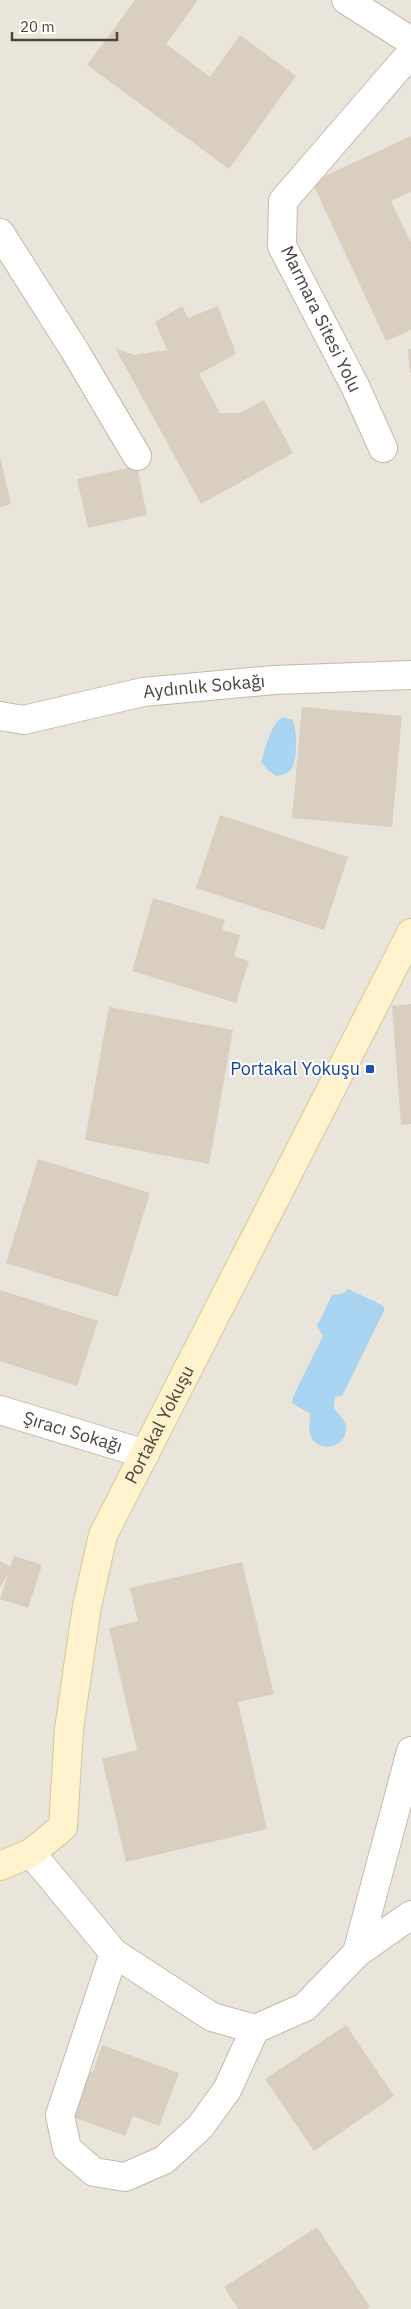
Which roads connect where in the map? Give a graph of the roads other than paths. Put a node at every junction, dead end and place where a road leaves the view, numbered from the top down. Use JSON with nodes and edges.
{"nodes":[{"id":1,"x":346,"y":0,"type":"edge"},
{"id":2,"x":411,"y":42,"type":"edge"},
{"id":3,"x":411,"y":53,"type":"edge"},
{"id":4,"x":0,"y":233,"type":"edge"},
{"id":5,"x":383,"y":448,"type":"dead end"},
{"id":6,"x":137,"y":456,"type":"dead end"},
{"id":7,"x":411,"y":675,"type":"edge"},
{"id":8,"x":0,"y":716,"type":"edge"},
{"id":9,"x":411,"y":933,"type":"edge"},
{"id":10,"x":0,"y":1410,"type":"edge"},
{"id":11,"x":145,"y":1454,"type":"junction"},
{"id":12,"x":411,"y":1752,"type":"edge"},
{"id":13,"x":31,"y":1853,"type":"junction"},
{"id":14,"x":0,"y":1866,"type":"edge"},
{"id":15,"x":411,"y":1915,"type":"edge"},
{"id":16,"x":114,"y":1953,"type":"junction"},
{"id":17,"x":357,"y":1953,"type":"junction"},
{"id":18,"x":255,"y":2029,"type":"junction"}],
"edges":[{"from":1,"to":2,"type":"street"},
{"from":3,"to":5,"type":"street","name":"Marmara Sitesi Yolu"},
{"from":4,"to":6,"type":"street"},
{"from":7,"to":8,"type":"street","name":"Aydınlık Sokağı"},
{"from":9,"to":11,"type":"main road","name":"Portakal Yokuşu"},
{"from":10,"to":11,"type":"street","name":"Şıracı Sokağı"},
{"from":11,"to":13,"type":"main road","name":"Portakal Yokuşu"},
{"from":12,"to":17,"type":"street"},
{"from":13,"to":14,"type":"main road","name":"Portakal Yokuşu"},
{"from":13,"to":16,"type":"street"},
{"from":15,"to":17,"type":"street"},
{"from":16,"to":18,"type":"street"},
{"from":16,"to":18,"type":"street"},
{"from":17,"to":18,"type":"street"}]}
